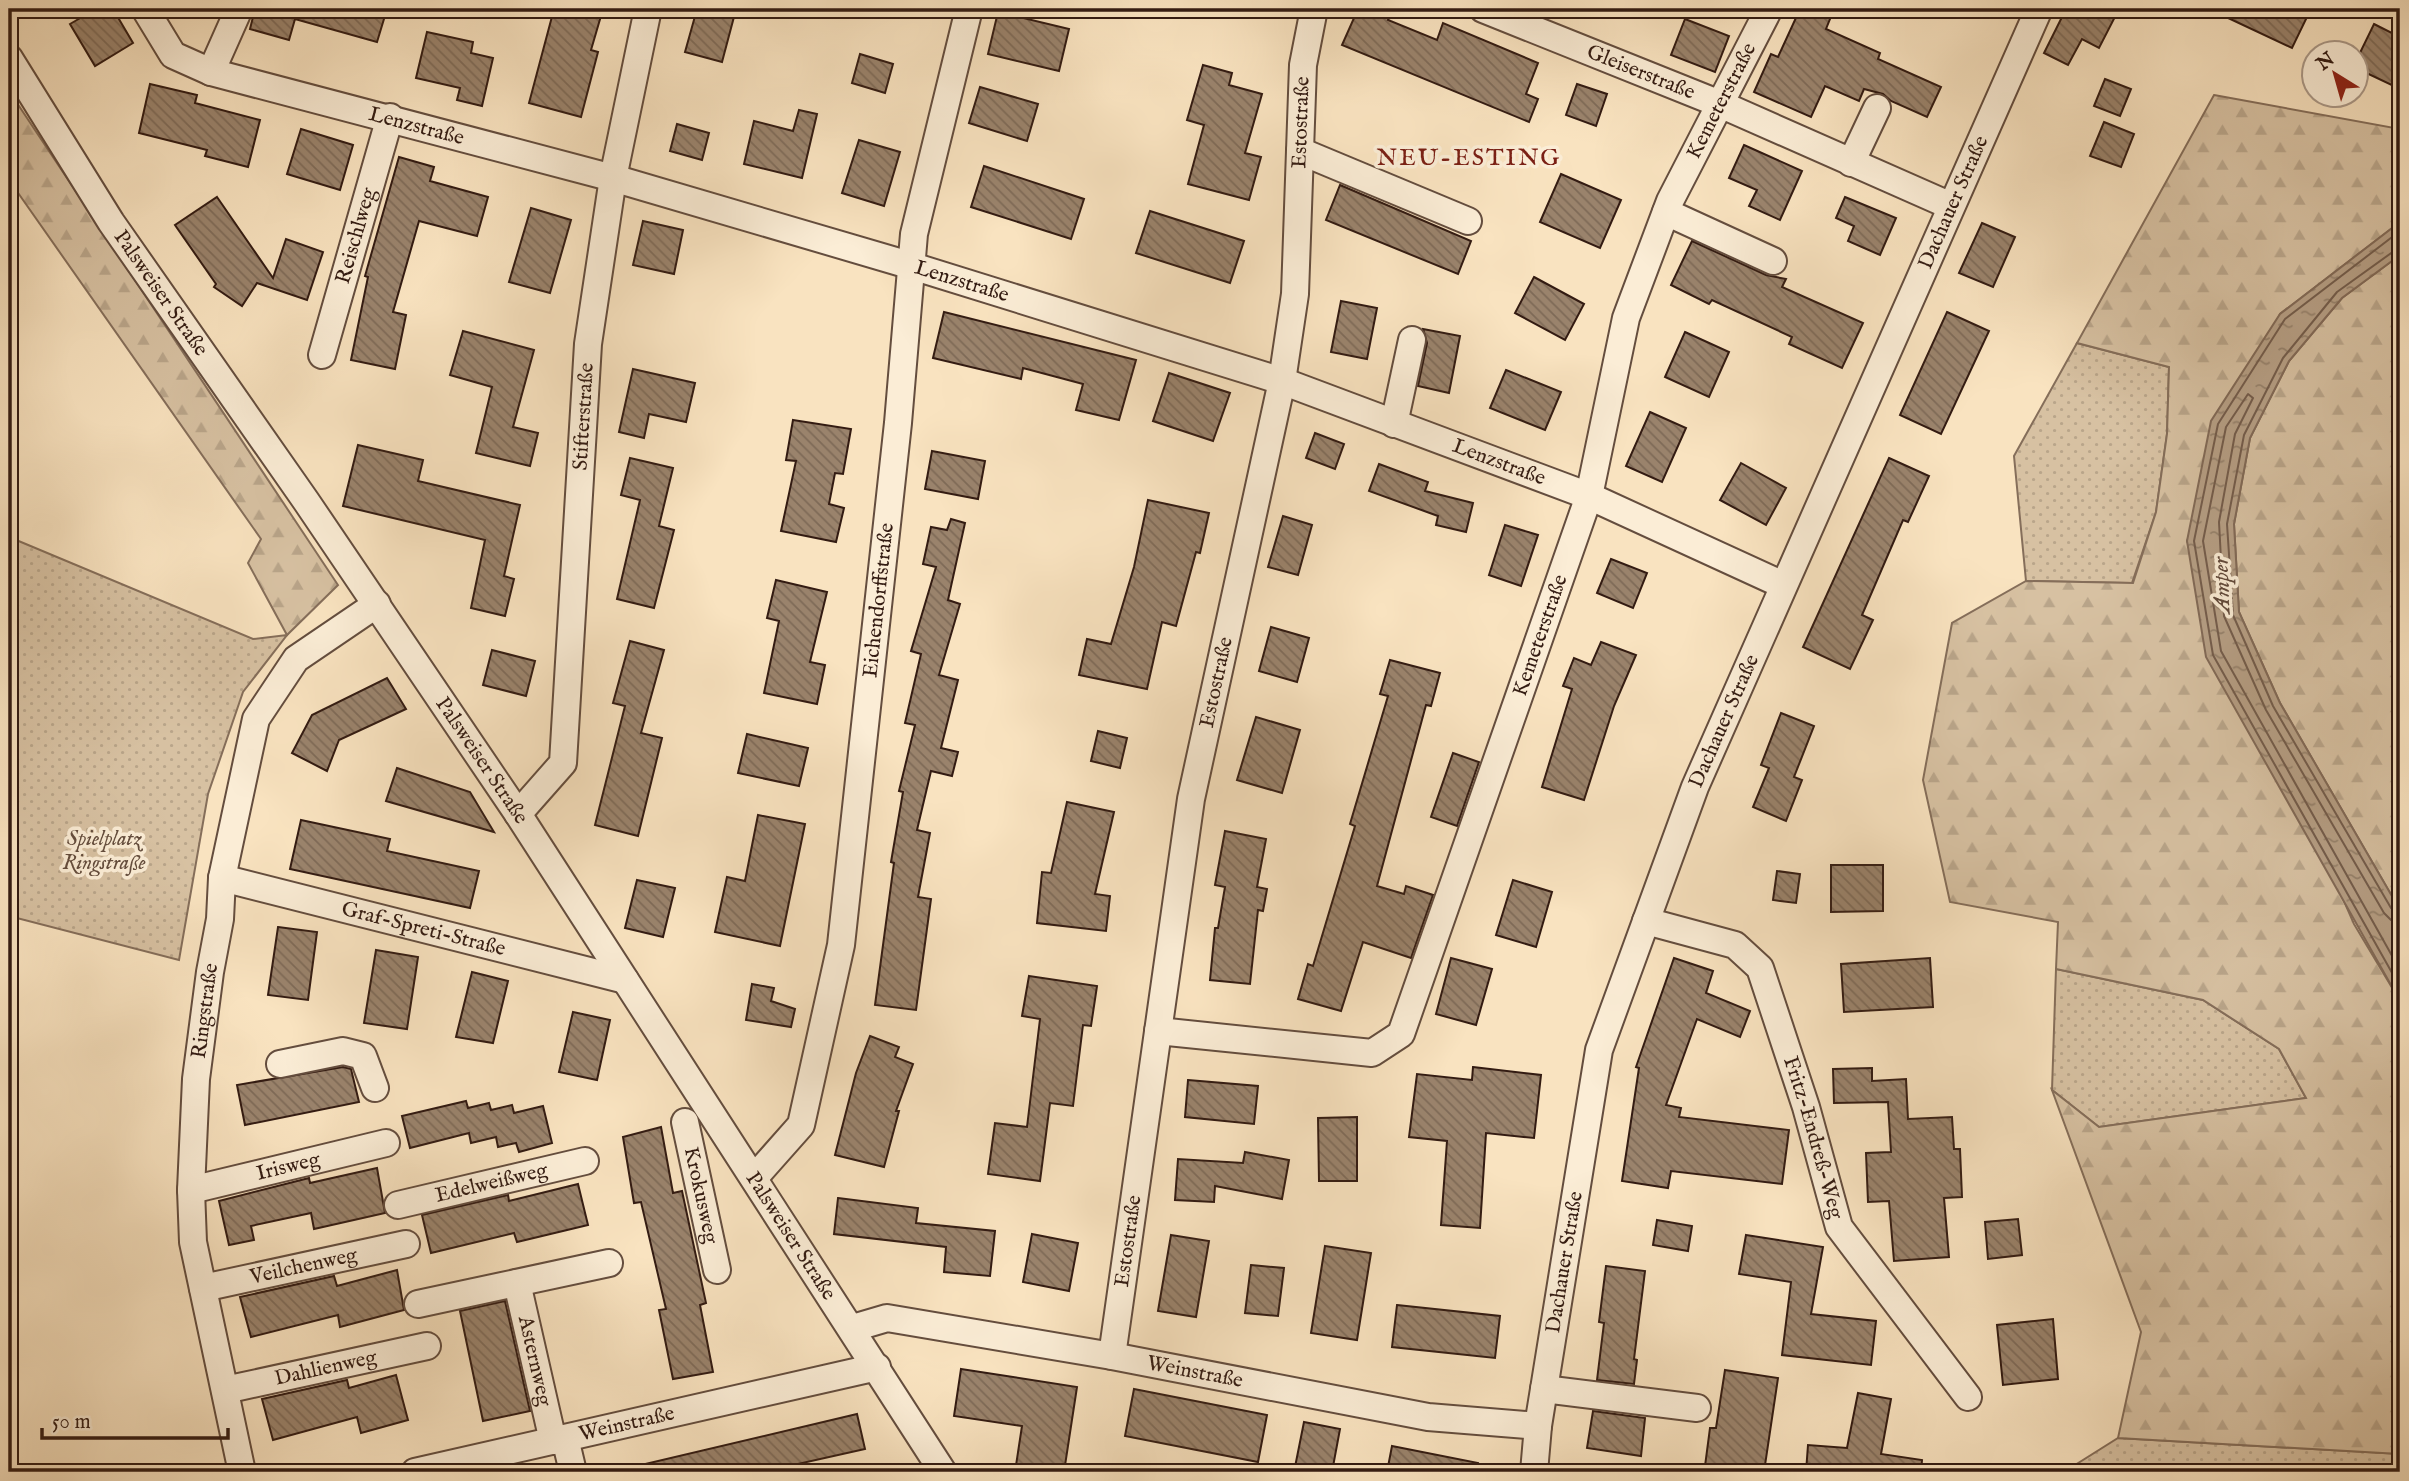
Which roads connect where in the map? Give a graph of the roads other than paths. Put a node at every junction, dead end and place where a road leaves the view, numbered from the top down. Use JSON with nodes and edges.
{"nodes":[{"id":1,"x":145,"y":9,"type":"edge"},
{"id":2,"x":239,"y":9,"type":"edge"},
{"id":3,"x":648,"y":9,"type":"edge"},
{"id":4,"x":970,"y":9,"type":"edge"},
{"id":5,"x":1314,"y":9,"type":"edge"},
{"id":6,"x":1483,"y":9,"type":"edge"},
{"id":7,"x":1769,"y":9,"type":"edge"},
{"id":8,"x":2039,"y":9,"type":"edge"},
{"id":9,"x":9,"y":58,"type":"edge"},
{"id":10,"x":211,"y":72,"type":"junction"},
{"id":11,"x":1720,"y":104,"type":"junction"},
{"id":12,"x":1877,"y":108,"type":"dead end"},
{"id":13,"x":390,"y":117,"type":"junction"},
{"id":14,"x":1300,"y":151,"type":"junction"},
{"id":15,"x":1851,"y":163,"type":"junction"},
{"id":16,"x":613,"y":178,"type":"junction"},
{"id":17,"x":1951,"y":206,"type":"junction"},
{"id":18,"x":1665,"y":212,"type":"junction"},
{"id":19,"x":1468,"y":221,"type":"dead end"},
{"id":20,"x":1773,"y":261,"type":"dead end"},
{"id":21,"x":909,"y":265,"type":"junction"},
{"id":22,"x":1412,"y":340,"type":"dead end"},
{"id":23,"x":322,"y":355,"type":"dead end"},
{"id":24,"x":1282,"y":381,"type":"junction"},
{"id":25,"x":1395,"y":424,"type":"junction"},
{"id":26,"x":1589,"y":496,"type":"junction"},
{"id":27,"x":1783,"y":585,"type":"junction"},
{"id":28,"x":377,"y":604,"type":"junction"},
{"id":29,"x":519,"y":814,"type":"junction"},
{"id":30,"x":222,"y":878,"type":"junction"},
{"id":31,"x":1646,"y":921,"type":"junction"},
{"id":32,"x":625,"y":980,"type":"junction"},
{"id":33,"x":1158,"y":1031,"type":"junction"},
{"id":34,"x":281,"y":1064,"type":"dead end"},
{"id":35,"x":375,"y":1088,"type":"dead end"},
{"id":36,"x":685,"y":1122,"type":"dead end"},
{"id":37,"x":386,"y":1143,"type":"dead end"},
{"id":38,"x":585,"y":1161,"type":"dead end"},
{"id":39,"x":754,"y":1178,"type":"junction"},
{"id":40,"x":191,"y":1190,"type":"junction"},
{"id":41,"x":398,"y":1205,"type":"dead end"},
{"id":42,"x":406,"y":1244,"type":"dead end"},
{"id":43,"x":609,"y":1263,"type":"dead end"},
{"id":44,"x":717,"y":1270,"type":"dead end"},
{"id":45,"x":517,"y":1283,"type":"junction"},
{"id":46,"x":203,"y":1288,"type":"junction"},
{"id":47,"x":418,"y":1304,"type":"dead end"},
{"id":48,"x":853,"y":1328,"type":"junction"},
{"id":49,"x":427,"y":1346,"type":"dead end"},
{"id":50,"x":1112,"y":1356,"type":"junction"},
{"id":51,"x":877,"y":1367,"type":"junction"},
{"id":52,"x":1544,"y":1389,"type":"junction"},
{"id":53,"x":225,"y":1390,"type":"junction"},
{"id":54,"x":1968,"y":1397,"type":"dead end"},
{"id":55,"x":1696,"y":1408,"type":"dead end"},
{"id":56,"x":1538,"y":1426,"type":"junction"},
{"id":57,"x":559,"y":1439,"type":"junction"},
{"id":58,"x":242,"y":1472,"type":"edge"},
{"id":59,"x":415,"y":1472,"type":"edge"},
{"id":60,"x":573,"y":1472,"type":"edge"},
{"id":61,"x":943,"y":1472,"type":"edge"},
{"id":62,"x":1534,"y":1472,"type":"edge"}],
"edges":[{"from":1,"to":10,"type":"street","name":"Lenzstraße"},
{"from":2,"to":10,"type":"street"},
{"from":3,"to":16,"type":"street","name":"Stifterstraße"},
{"from":4,"to":21,"type":"street","name":"Eichendorffstraße"},
{"from":5,"to":14,"type":"street","name":"Estostraße"},
{"from":6,"to":11,"type":"street","name":"Gleiserstraße"},
{"from":7,"to":11,"type":"street","name":"Kemeterstraße"},
{"from":8,"to":17,"type":"street","name":"Dachauer Straße"},
{"from":9,"to":28,"type":"street","name":"Palsweiser Straße"},
{"from":10,"to":13,"type":"street","name":"Lenzstraße"},
{"from":11,"to":15,"type":"street","name":"Gleiserstraße"},
{"from":11,"to":18,"type":"street","name":"Kemeterstraße"},
{"from":12,"to":15,"type":"street"},
{"from":13,"to":16,"type":"street","name":"Lenzstraße"},
{"from":13,"to":23,"type":"street","name":"Reischlweg"},
{"from":14,"to":19,"type":"street"},
{"from":14,"to":24,"type":"street","name":"Estostraße"},
{"from":15,"to":17,"type":"street","name":"Gleiserstraße"},
{"from":16,"to":21,"type":"street","name":"Lenzstraße"},
{"from":16,"to":29,"type":"street","name":"Stifterstraße"},
{"from":17,"to":27,"type":"street","name":"Dachauer Straße"},
{"from":18,"to":20,"type":"street"},
{"from":18,"to":26,"type":"street","name":"Kemeterstraße"},
{"from":21,"to":24,"type":"street","name":"Lenzstraße"},
{"from":21,"to":39,"type":"street","name":"Eichendorffstraße"},
{"from":22,"to":25,"type":"street"},
{"from":24,"to":25,"type":"street","name":"Lenzstraße"},
{"from":24,"to":33,"type":"street","name":"Estostraße"},
{"from":25,"to":26,"type":"street","name":"Lenzstraße"},
{"from":26,"to":27,"type":"street","name":"Lenzstraße"},
{"from":26,"to":33,"type":"street","name":"Kemeterstraße"},
{"from":27,"to":31,"type":"street","name":"Dachauer Straße"},
{"from":28,"to":29,"type":"street","name":"Palsweiser Straße"},
{"from":28,"to":30,"type":"street","name":"Ringstraße"},
{"from":29,"to":32,"type":"street","name":"Palsweiser Straße"},
{"from":30,"to":32,"type":"street","name":"Graf-Spreti-Straße"},
{"from":30,"to":40,"type":"street","name":"Ringstraße"},
{"from":31,"to":52,"type":"street","name":"Dachauer Straße"},
{"from":31,"to":54,"type":"street","name":"Fritz-Endreß-Weg"},
{"from":32,"to":39,"type":"street","name":"Palsweiser Straße"},
{"from":33,"to":50,"type":"street","name":"Estostraße"},
{"from":34,"to":35,"type":"street"},
{"from":36,"to":44,"type":"street","name":"Krokusweg"},
{"from":37,"to":40,"type":"street","name":"Irisweg"},
{"from":38,"to":41,"type":"street","name":"Edelweißweg"},
{"from":39,"to":48,"type":"street","name":"Palsweiser Straße"},
{"from":40,"to":46,"type":"street","name":"Ringstraße"},
{"from":42,"to":46,"type":"street","name":"Veilchenweg"},
{"from":43,"to":45,"type":"street"},
{"from":45,"to":47,"type":"street"},
{"from":45,"to":57,"type":"street","name":"Asternweg"},
{"from":46,"to":53,"type":"street","name":"Ringstraße"},
{"from":48,"to":50,"type":"street","name":"Weinstraße"},
{"from":48,"to":51,"type":"street","name":"Palsweiser Straße"},
{"from":49,"to":53,"type":"street","name":"Dahlienweg"},
{"from":50,"to":56,"type":"street","name":"Weinstraße"},
{"from":51,"to":57,"type":"street","name":"Weinstraße"},
{"from":51,"to":61,"type":"street","name":"Palsweiser Straße"},
{"from":52,"to":55,"type":"street"},
{"from":52,"to":56,"type":"street","name":"Dachauer Straße"},
{"from":53,"to":58,"type":"street","name":"Ringstraße"},
{"from":56,"to":62,"type":"street","name":"Dachauer Straße"},
{"from":57,"to":59,"type":"street","name":"Weinstraße"},
{"from":57,"to":60,"type":"street","name":"Asternweg"}]}
